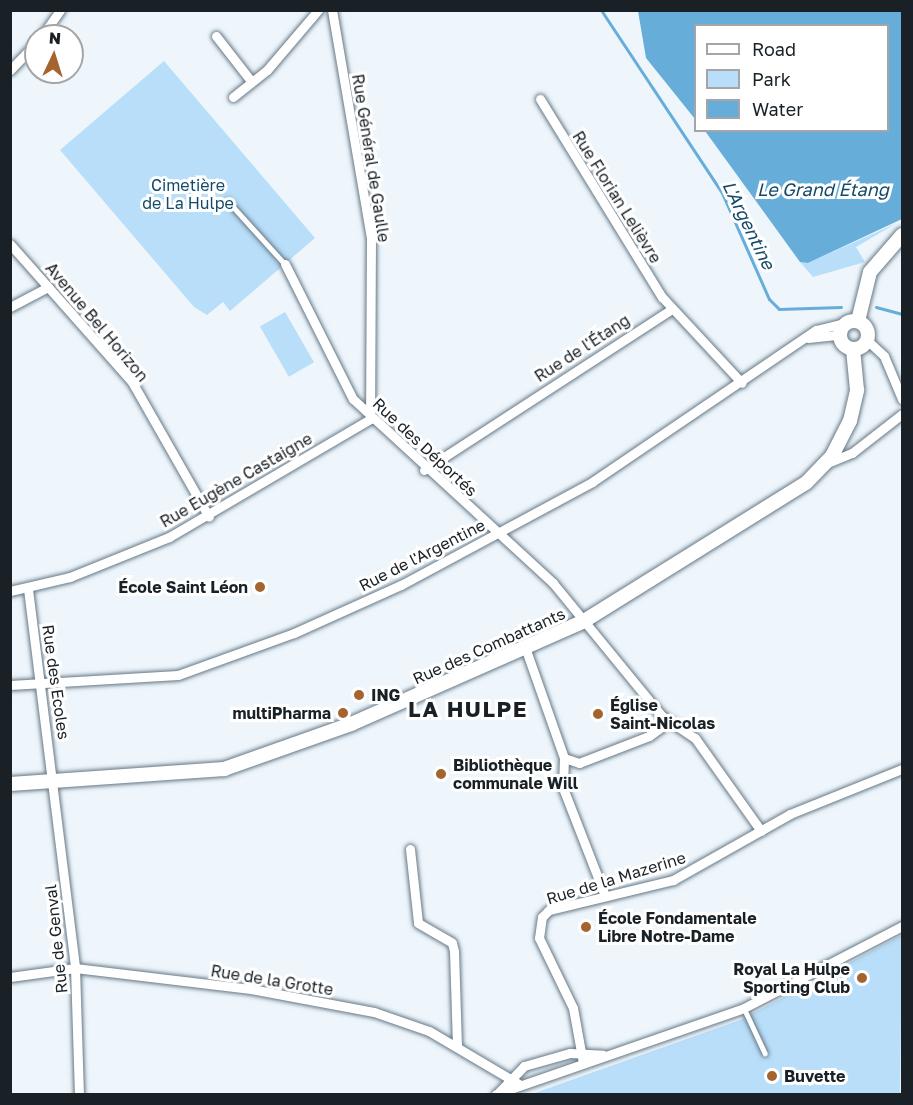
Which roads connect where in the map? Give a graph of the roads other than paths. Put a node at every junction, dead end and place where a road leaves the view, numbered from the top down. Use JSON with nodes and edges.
{"nodes":[{"id":1,"x":60,"y":10,"type":"edge"},
{"id":2,"x":318,"y":10,"type":"edge"},
{"id":3,"x":332,"y":10,"type":"edge"},
{"id":4,"x":50,"y":24,"type":"edge"},
{"id":5,"x":216,"y":36,"type":"dead end"},
{"id":6,"x":24,"y":55,"type":"edge"},
{"id":7,"x":10,"y":70,"type":"edge"},
{"id":8,"x":251,"y":81,"type":"junction"},
{"id":9,"x":233,"y":97,"type":"dead end"},
{"id":10,"x":540,"y":99,"type":"dead end"},
{"id":11,"x":228,"y":201,"type":"dead end"},
{"id":12,"x":903,"y":235,"type":"edge"},
{"id":13,"x":10,"y":244,"type":"edge"},
{"id":14,"x":285,"y":264,"type":"joint"},
{"id":15,"x":48,"y":287,"type":"junction"},
{"id":16,"x":10,"y":307,"type":"edge"},
{"id":17,"x":672,"y":309,"type":"junction"},
{"id":18,"x":848,"y":326,"type":"junction"},
{"id":19,"x":868,"y":341,"type":"junction"},
{"id":20,"x":853,"y":349,"type":"junction"},
{"id":21,"x":742,"y":383,"type":"junction"},
{"id":22,"x":903,"y":399,"type":"edge"},
{"id":23,"x":903,"y":414,"type":"edge"},
{"id":24,"x":370,"y":420,"type":"junction"},
{"id":25,"x":824,"y":464,"type":"junction"},
{"id":26,"x":424,"y":470,"type":"junction"},
{"id":27,"x":209,"y":517,"type":"junction"},
{"id":28,"x":497,"y":533,"type":"junction"},
{"id":29,"x":28,"y":589,"type":"junction"},
{"id":30,"x":10,"y":591,"type":"edge"},
{"id":31,"x":584,"y":621,"type":"junction"},
{"id":32,"x":526,"y":650,"type":"junction"},
{"id":33,"x":42,"y":683,"type":"junction"},
{"id":34,"x":10,"y":685,"type":"edge"},
{"id":35,"x":668,"y":723,"type":"junction"},
{"id":36,"x":564,"y":758,"type":"junction"},
{"id":37,"x":903,"y":769,"type":"edge"},
{"id":38,"x":53,"y":780,"type":"junction"},
{"id":39,"x":10,"y":784,"type":"edge"},
{"id":40,"x":761,"y":831,"type":"junction"},
{"id":41,"x":411,"y":849,"type":"dead end"},
{"id":42,"x":605,"y":896,"type":"junction"},
{"id":43,"x":903,"y":926,"type":"edge"},
{"id":44,"x":75,"y":968,"type":"junction"},
{"id":45,"x":10,"y":977,"type":"edge"},
{"id":46,"x":744,"y":1008,"type":"junction"},
{"id":47,"x":457,"y":1047,"type":"junction"},
{"id":48,"x":765,"y":1053,"type":"dead end"},
{"id":49,"x":583,"y":1058,"type":"junction"},
{"id":50,"x":511,"y":1076,"type":"junction"},
{"id":51,"x":519,"y":1083,"type":"junction"},
{"id":52,"x":497,"y":1093,"type":"edge"},
{"id":53,"x":79,"y":1095,"type":"edge"}],
"edges":[{"from":1,"to":4,"type":"street"},
{"from":2,"to":8,"type":"street"},
{"from":3,"to":24,"type":"street","name":"Rue Général de Gaulle"},
{"from":5,"to":8,"type":"street"},
{"from":6,"to":7,"type":"street"},
{"from":8,"to":9,"type":"street"},
{"from":10,"to":17,"type":"street","name":"Rue Florian Lelièvre"},
{"from":11,"to":14,"type":"lane"},
{"from":12,"to":18,"type":"main road"},
{"from":13,"to":15,"type":"street","name":"Avenue Bel Horizon"},
{"from":14,"to":24,"type":"street","name":"Rue des Déportés"},
{"from":15,"to":16,"type":"street"},
{"from":15,"to":27,"type":"street","name":"Avenue Bel Horizon"},
{"from":17,"to":21,"type":"street"},
{"from":17,"to":26,"type":"street","name":"Rue de l'Étang"},
{"from":18,"to":19,"type":"main road"},
{"from":18,"to":20,"type":"main road"},
{"from":18,"to":21,"type":"street","name":"Rue de l'Argentine"},
{"from":19,"to":20,"type":"main road"},
{"from":19,"to":22,"type":"street"},
{"from":20,"to":25,"type":"main road","name":"Rue des Combattants"},
{"from":21,"to":28,"type":"street","name":"Rue de l'Argentine"},
{"from":23,"to":25,"type":"street"},
{"from":24,"to":26,"type":"street","name":"Rue des Déportés"},
{"from":24,"to":27,"type":"street","name":"Rue Eugène Castaigne"},
{"from":25,"to":31,"type":"main road","name":"Rue des Combattants"},
{"from":26,"to":28,"type":"street","name":"Rue des Déportés"},
{"from":27,"to":29,"type":"street","name":"Rue Eugène Castaigne"},
{"from":28,"to":31,"type":"street","name":"Rue des Déportés"},
{"from":28,"to":33,"type":"street","name":"Rue de l'Argentine"},
{"from":29,"to":30,"type":"street","name":"Rue Eugène Castaigne"},
{"from":29,"to":33,"type":"street","name":"Rue des Ecoles"},
{"from":31,"to":32,"type":"main road","name":"Rue des Combattants"},
{"from":31,"to":35,"type":"street","name":"Rue des Déportés"},
{"from":32,"to":36,"type":"street"},
{"from":32,"to":38,"type":"main road","name":"Rue des Combattants"},
{"from":33,"to":34,"type":"street","name":"Rue de l'Argentine"},
{"from":33,"to":38,"type":"street","name":"Rue des Ecoles"},
{"from":35,"to":36,"type":"street"},
{"from":35,"to":40,"type":"street"},
{"from":36,"to":42,"type":"street"},
{"from":37,"to":40,"type":"street","name":"Rue de la Mazerine"},
{"from":38,"to":39,"type":"main road","name":"Rue des Combattants"},
{"from":38,"to":44,"type":"street","name":"Rue de Genval"},
{"from":40,"to":42,"type":"street","name":"Rue de la Mazerine"},
{"from":41,"to":47,"type":"street"},
{"from":42,"to":49,"type":"street","name":"Rue de la Mazerine"},
{"from":43,"to":46,"type":"street"},
{"from":44,"to":45,"type":"street","name":"Rue de la Grotte"},
{"from":44,"to":47,"type":"street","name":"Rue de la Grotte"},
{"from":44,"to":53,"type":"street","name":"Rue de Genval"},
{"from":46,"to":48,"type":"lane"},
{"from":46,"to":49,"type":"street"},
{"from":47,"to":50,"type":"street","name":"Rue de la Grotte"},
{"from":49,"to":50,"type":"street"},
{"from":49,"to":51,"type":"street"},
{"from":50,"to":51,"type":"street","name":"Rue de la Grotte"},
{"from":50,"to":52,"type":"street"},
{"from":51,"to":52,"type":"street"}]}
